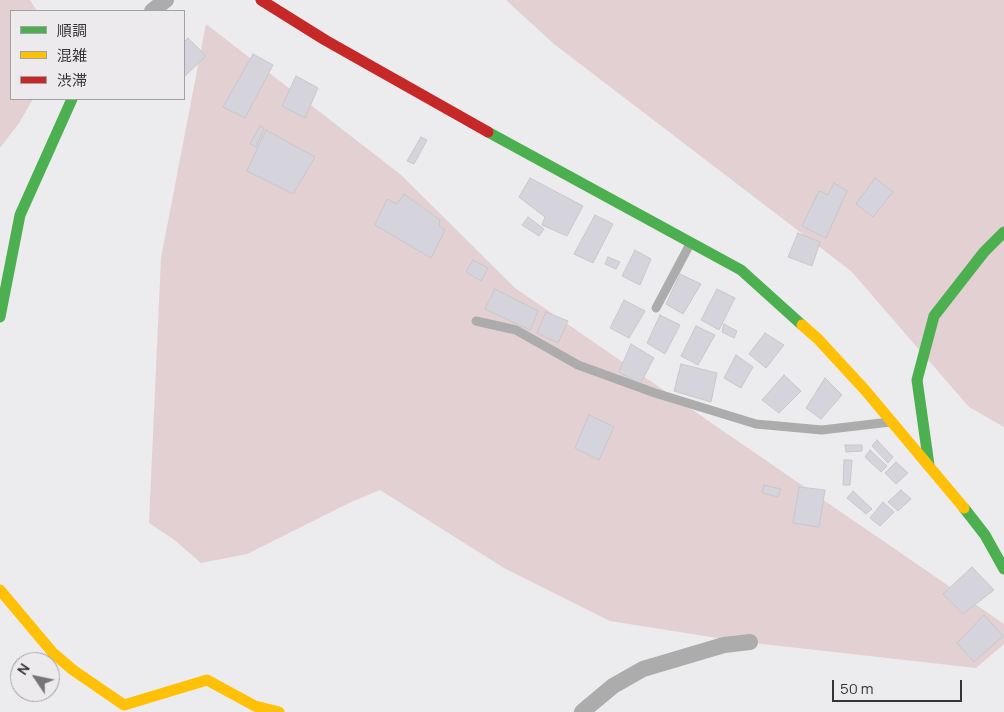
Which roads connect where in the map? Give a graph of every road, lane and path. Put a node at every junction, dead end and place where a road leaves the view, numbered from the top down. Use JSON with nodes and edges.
{"nodes":[{"id":1,"x":166,"y":0,"type":"edge"},
{"id":2,"x":261,"y":0,"type":"edge"},
{"id":3,"x":153,"y":10,"type":"edge"},
{"id":4,"x":72,"y":100,"type":"edge"},
{"id":5,"x":1004,"y":232,"type":"edge"},
{"id":6,"x":691,"y":242,"type":"junction"},
{"id":7,"x":656,"y":308,"type":"dead end"},
{"id":8,"x":0,"y":317,"type":"edge"},
{"id":9,"x":476,"y":321,"type":"dead end"},
{"id":10,"x":892,"y":422,"type":"junction"},
{"id":11,"x":929,"y":465,"type":"junction"},
{"id":12,"x":985,"y":535,"type":"junction"},
{"id":13,"x":1004,"y":540,"type":"edge"},
{"id":14,"x":1004,"y":569,"type":"edge"},
{"id":15,"x":0,"y":590,"type":"edge"},
{"id":16,"x":750,"y":642,"type":"dead end"},
{"id":17,"x":255,"y":709,"type":"edge"},
{"id":18,"x":279,"y":712,"type":"edge"},
{"id":19,"x":582,"y":712,"type":"edge"}],
"edges":[{"from":1,"to":3,"type":"street"},
{"from":2,"to":6,"type":"street"},
{"from":4,"to":8,"type":"street"},
{"from":5,"to":11,"type":"street"},
{"from":6,"to":7,"type":"lane"},
{"from":6,"to":10,"type":"street"},
{"from":9,"to":10,"type":"lane"},
{"from":10,"to":11,"type":"street"},
{"from":11,"to":12,"type":"street"},
{"from":12,"to":13,"type":"street"},
{"from":12,"to":14,"type":"street"},
{"from":15,"to":17,"type":"street"},
{"from":16,"to":19,"type":"street"},
{"from":17,"to":18,"type":"street"}]}
